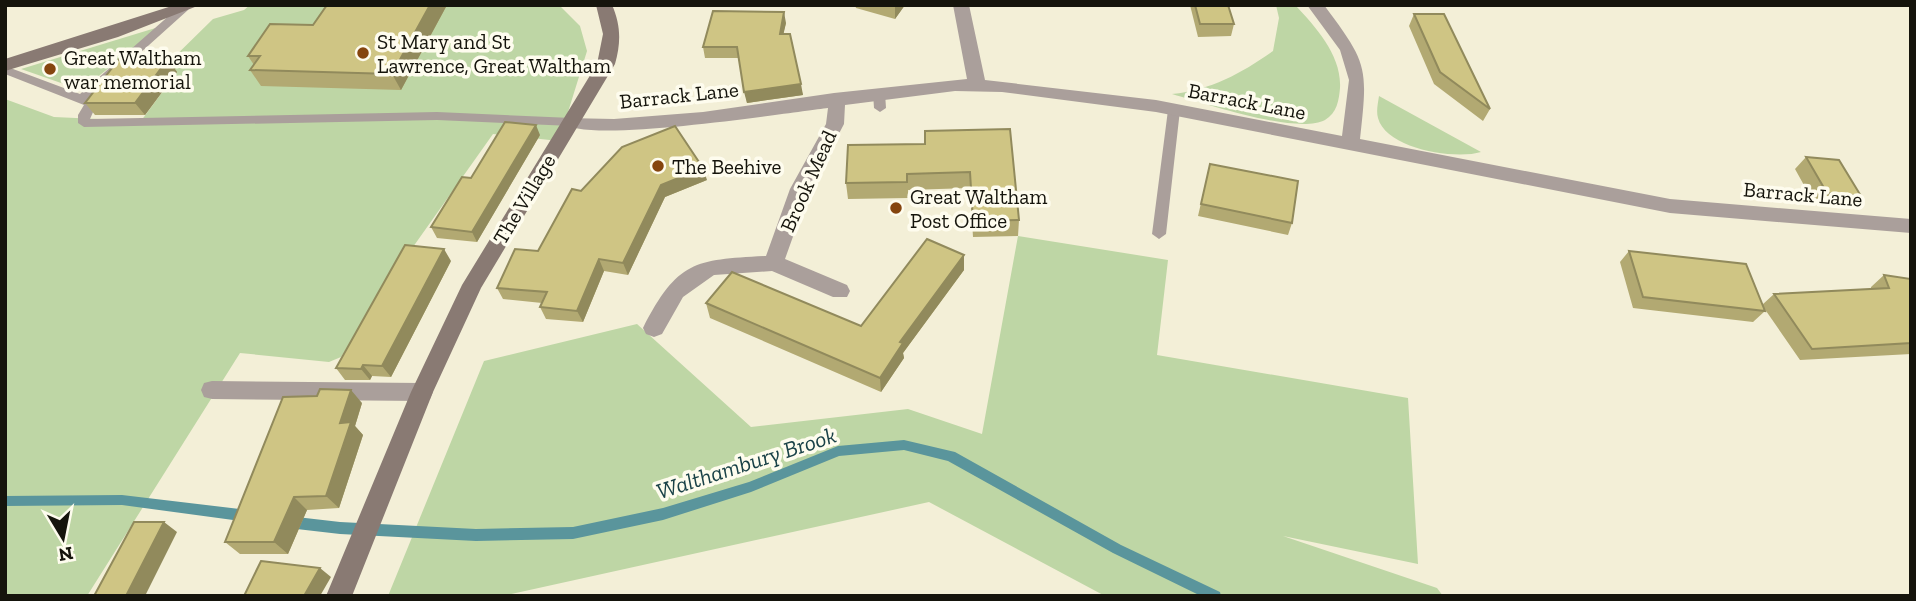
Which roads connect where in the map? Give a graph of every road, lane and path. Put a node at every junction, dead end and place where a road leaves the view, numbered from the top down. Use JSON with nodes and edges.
{"nodes":[{"id":1,"x":604,"y":5,"type":"edge"},
{"id":2,"x":961,"y":5,"type":"edge"},
{"id":3,"x":1315,"y":5,"type":"edge"},
{"id":4,"x":188,"y":7,"type":"edge"},
{"id":5,"x":5,"y":65,"type":"edge"},
{"id":6,"x":5,"y":70,"type":"edge"},
{"id":7,"x":977,"y":84,"type":"junction"},
{"id":8,"x":82,"y":99,"type":"junction"},
{"id":9,"x":834,"y":99,"type":"junction"},
{"id":10,"x":1174,"y":110,"type":"junction"},
{"id":11,"x":572,"y":122,"type":"junction"},
{"id":12,"x":1349,"y":144,"type":"junction"},
{"id":13,"x":1911,"y":226,"type":"edge"},
{"id":14,"x":1159,"y":234,"type":"dead end"},
{"id":15,"x":774,"y":263,"type":"junction"},
{"id":16,"x":840,"y":291,"type":"dead end"},
{"id":17,"x":654,"y":328,"type":"dead end"},
{"id":18,"x":212,"y":390,"type":"dead end"},
{"id":19,"x":422,"y":392,"type":"junction"},
{"id":20,"x":339,"y":596,"type":"edge"}],
"edges":[{"from":1,"to":11,"type":"street","name":"The Village"},
{"from":2,"to":7,"type":"street"},
{"from":3,"to":12,"type":"street"},
{"from":4,"to":5,"type":"street"},
{"from":4,"to":8,"type":"lane"},
{"from":6,"to":8,"type":"lane"},
{"from":7,"to":9,"type":"street","name":"Barrack Lane"},
{"from":7,"to":10,"type":"street","name":"Barrack Lane"},
{"from":8,"to":11,"type":"lane"},
{"from":9,"to":11,"type":"street","name":"Barrack Lane"},
{"from":9,"to":15,"type":"street","name":"Brook Mead"},
{"from":10,"to":12,"type":"street","name":"Barrack Lane"},
{"from":10,"to":14,"type":"lane"},
{"from":11,"to":19,"type":"street","name":"The Village"},
{"from":12,"to":13,"type":"street","name":"Barrack Lane"},
{"from":15,"to":16,"type":"street"},
{"from":15,"to":17,"type":"street"},
{"from":18,"to":19,"type":"street"},
{"from":19,"to":20,"type":"street","name":"The Village"}]}
